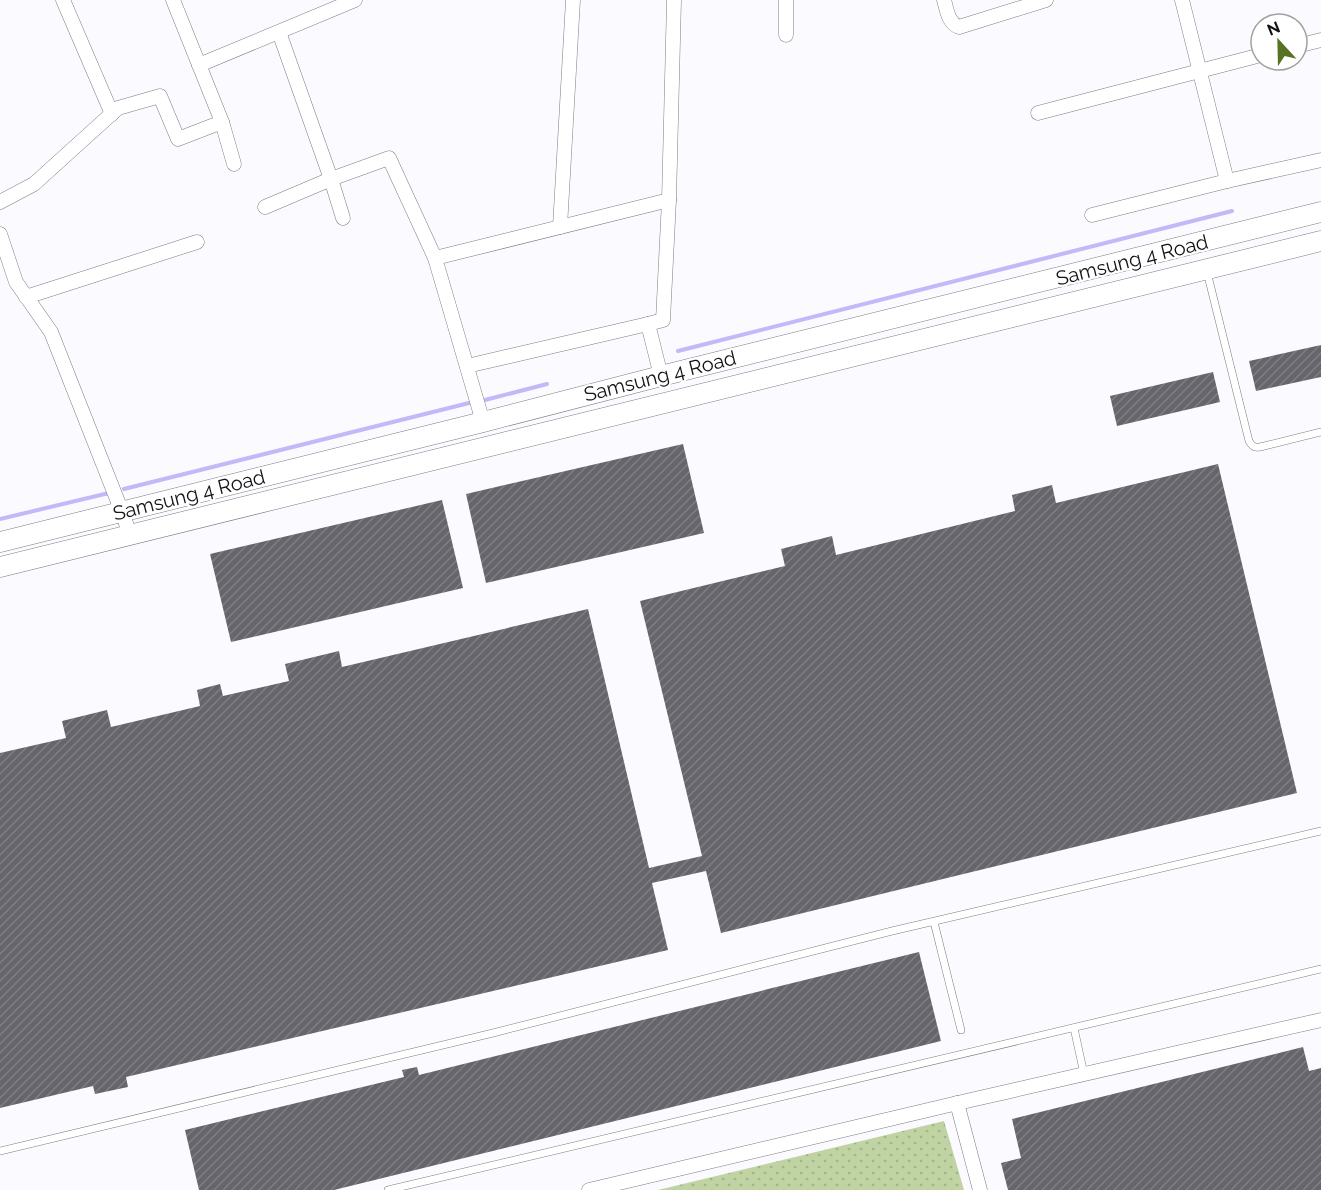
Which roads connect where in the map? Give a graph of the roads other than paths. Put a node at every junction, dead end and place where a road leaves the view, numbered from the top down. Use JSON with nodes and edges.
{"nodes":[{"id":1,"x":63,"y":0,"type":"edge"},
{"id":2,"x":173,"y":0,"type":"edge"},
{"id":3,"x":356,"y":0,"type":"edge"},
{"id":4,"x":573,"y":0,"type":"edge"},
{"id":5,"x":674,"y":0,"type":"edge"},
{"id":6,"x":786,"y":0,"type":"edge"},
{"id":7,"x":944,"y":0,"type":"edge"},
{"id":8,"x":1046,"y":0,"type":"edge"},
{"id":9,"x":1182,"y":0,"type":"edge"},
{"id":10,"x":279,"y":32,"type":"junction"},
{"id":11,"x":786,"y":35,"type":"dead end"},
{"id":12,"x":1249,"y":58,"type":"edge"},
{"id":13,"x":199,"y":65,"type":"junction"},
{"id":14,"x":1200,"y":70,"type":"junction"},
{"id":15,"x":1038,"y":113,"type":"dead end"},
{"id":16,"x":112,"y":114,"type":"junction"},
{"id":17,"x":222,"y":122,"type":"junction"},
{"id":18,"x":1321,"y":160,"type":"edge"},
{"id":19,"x":234,"y":164,"type":"dead end"},
{"id":20,"x":331,"y":179,"type":"junction"},
{"id":21,"x":1227,"y":181,"type":"junction"},
{"id":22,"x":669,"y":200,"type":"junction"},
{"id":23,"x":0,"y":202,"type":"edge"},
{"id":24,"x":265,"y":207,"type":"dead end"},
{"id":25,"x":1321,"y":212,"type":"edge"},
{"id":26,"x":1092,"y":216,"type":"dead end"},
{"id":27,"x":343,"y":218,"type":"dead end"},
{"id":28,"x":560,"y":227,"type":"junction"},
{"id":29,"x":0,"y":234,"type":"edge"},
{"id":30,"x":1321,"y":241,"type":"edge"},
{"id":31,"x":197,"y":242,"type":"dead end"},
{"id":32,"x":1199,"y":243,"type":"junction"},
{"id":33,"x":435,"y":258,"type":"junction"},
{"id":34,"x":1206,"y":269,"type":"junction"},
{"id":35,"x":26,"y":297,"type":"junction"},
{"id":36,"x":648,"y":324,"type":"junction"},
{"id":37,"x":760,"y":351,"type":"junction"},
{"id":38,"x":467,"y":366,"type":"junction"},
{"id":39,"x":661,"y":376,"type":"junction"},
{"id":40,"x":767,"y":378,"type":"junction"},
{"id":41,"x":668,"y":401,"type":"junction"},
{"id":42,"x":483,"y":422,"type":"junction"},
{"id":43,"x":1321,"y":432,"type":"edge"},
{"id":44,"x":122,"y":512,"type":"junction"},
{"id":45,"x":130,"y":535,"type":"junction"},
{"id":46,"x":0,"y":542,"type":"edge"},
{"id":47,"x":0,"y":567,"type":"edge"},
{"id":48,"x":1321,"y":831,"type":"edge"},
{"id":49,"x":934,"y":922,"type":"junction"},
{"id":50,"x":1321,"y":969,"type":"edge"},
{"id":51,"x":1321,"y":1020,"type":"edge"},
{"id":52,"x":1074,"y":1028,"type":"junction"},
{"id":53,"x":961,"y":1030,"type":"dead end"},
{"id":54,"x":1083,"y":1074,"type":"junction"},
{"id":55,"x":957,"y":1103,"type":"junction"},
{"id":56,"x":0,"y":1151,"type":"edge"},
{"id":57,"x":388,"y":1190,"type":"edge"},
{"id":58,"x":589,"y":1190,"type":"edge"},
{"id":59,"x":980,"y":1190,"type":"edge"}],
"edges":[{"from":1,"to":16,"type":"street"},
{"from":2,"to":13,"type":"street"},
{"from":3,"to":10,"type":"street"},
{"from":4,"to":28,"type":"street"},
{"from":5,"to":22,"type":"street"},
{"from":6,"to":11,"type":"street"},
{"from":7,"to":8,"type":"street"},
{"from":9,"to":14,"type":"street"},
{"from":10,"to":13,"type":"street"},
{"from":10,"to":20,"type":"street"},
{"from":12,"to":14,"type":"street"},
{"from":13,"to":17,"type":"street"},
{"from":14,"to":15,"type":"street"},
{"from":14,"to":21,"type":"street"},
{"from":16,"to":17,"type":"street"},
{"from":16,"to":23,"type":"street"},
{"from":17,"to":19,"type":"street"},
{"from":18,"to":21,"type":"street"},
{"from":20,"to":24,"type":"street"},
{"from":20,"to":27,"type":"street"},
{"from":20,"to":33,"type":"street"},
{"from":21,"to":26,"type":"street"},
{"from":22,"to":28,"type":"street"},
{"from":22,"to":36,"type":"street"},
{"from":25,"to":32,"type":"main road","name":"Samsung 4 Road"},
{"from":28,"to":33,"type":"street"},
{"from":29,"to":35,"type":"street"},
{"from":30,"to":34,"type":"main road","name":"Samsung 4 Road"},
{"from":31,"to":35,"type":"street"},
{"from":32,"to":34,"type":"main road"},
{"from":32,"to":37,"type":"main road","name":"Samsung 4 Road"},
{"from":33,"to":38,"type":"street"},
{"from":34,"to":40,"type":"main road","name":"Samsung 4 Road"},
{"from":34,"to":43,"type":"lane"},
{"from":35,"to":44,"type":"street"},
{"from":36,"to":38,"type":"street"},
{"from":36,"to":39,"type":"street"},
{"from":37,"to":39,"type":"main road","name":"Samsung 4 Road"},
{"from":37,"to":40,"type":"main road"},
{"from":38,"to":42,"type":"street"},
{"from":39,"to":41,"type":"main road"},
{"from":39,"to":42,"type":"main road","name":"Samsung 4 Road"},
{"from":40,"to":41,"type":"main road","name":"Samsung 4 Road"},
{"from":41,"to":45,"type":"main road","name":"Samsung 4 Road"},
{"from":42,"to":44,"type":"main road","name":"Samsung 4 Road"},
{"from":44,"to":45,"type":"street"},
{"from":44,"to":46,"type":"main road","name":"Samsung 4 Road"},
{"from":45,"to":47,"type":"main road","name":"Samsung 4 Road"},
{"from":48,"to":49,"type":"lane"},
{"from":49,"to":53,"type":"lane"},
{"from":49,"to":56,"type":"lane"},
{"from":50,"to":52,"type":"lane"},
{"from":51,"to":54,"type":"street"},
{"from":52,"to":54,"type":"lane"},
{"from":52,"to":57,"type":"lane"},
{"from":54,"to":55,"type":"street"},
{"from":55,"to":58,"type":"street"},
{"from":55,"to":59,"type":"street"}]}
